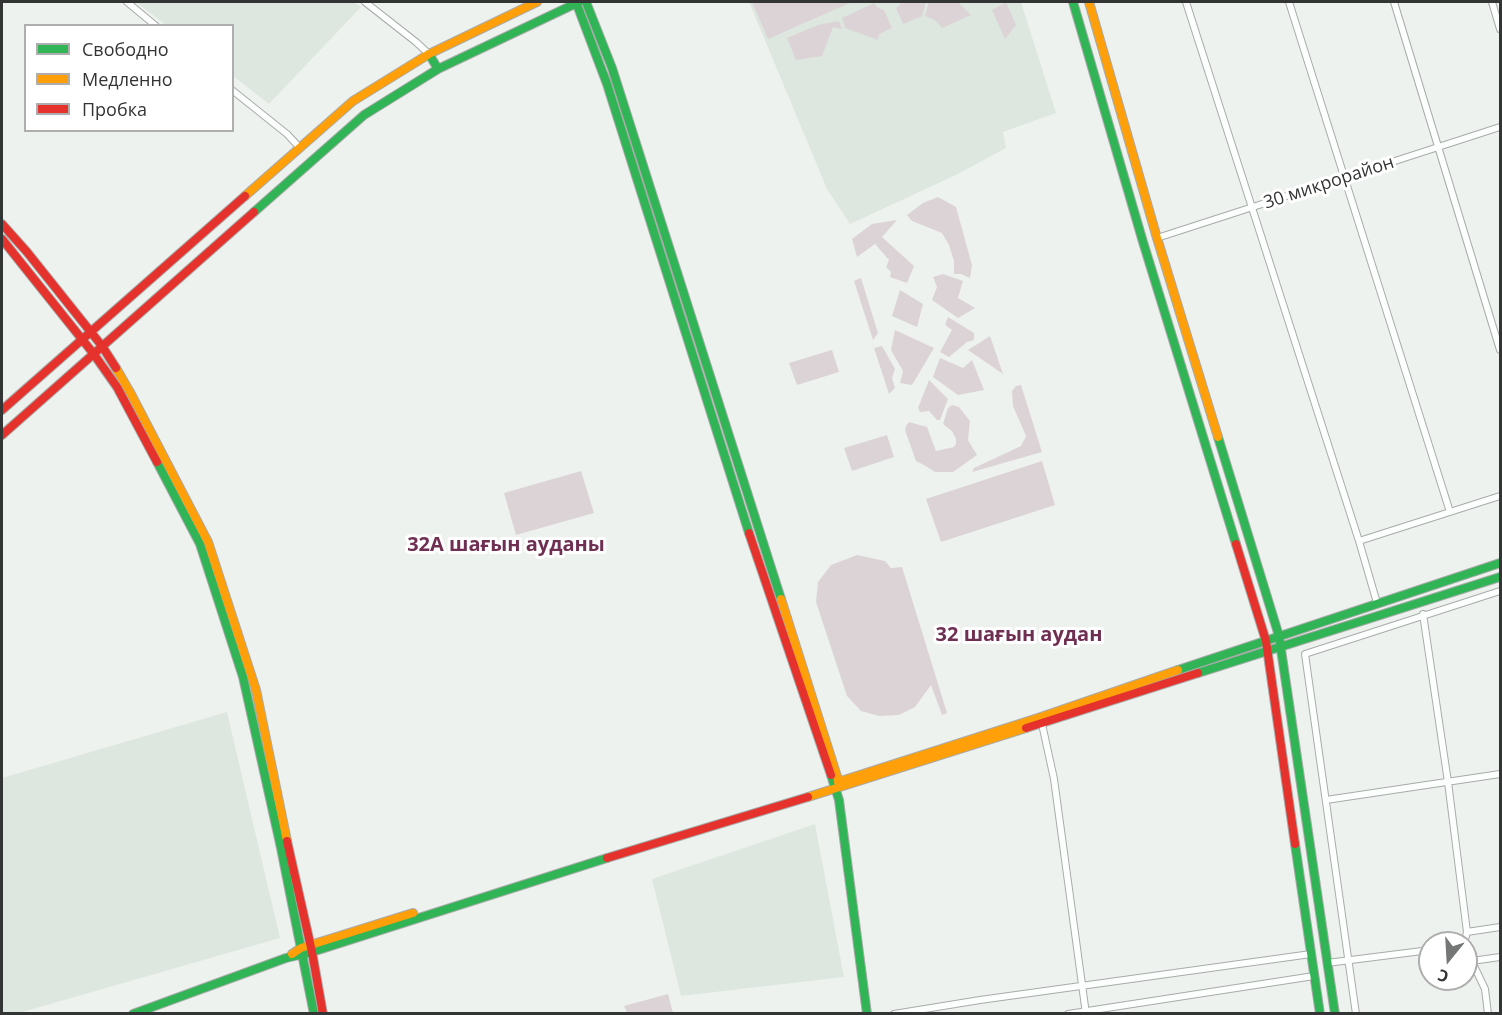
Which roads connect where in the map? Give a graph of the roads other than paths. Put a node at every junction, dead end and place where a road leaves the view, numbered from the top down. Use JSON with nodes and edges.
{"nodes":[{"id":1,"x":127,"y":2,"type":"edge"},
{"id":2,"x":365,"y":2,"type":"edge"},
{"id":3,"x":537,"y":2,"type":"edge"},
{"id":4,"x":580,"y":2,"type":"edge"},
{"id":5,"x":1073,"y":2,"type":"edge"},
{"id":6,"x":1089,"y":2,"type":"edge"},
{"id":7,"x":1186,"y":2,"type":"edge"},
{"id":8,"x":1289,"y":2,"type":"edge"},
{"id":9,"x":1394,"y":2,"type":"edge"},
{"id":10,"x":1492,"y":2,"type":"edge"},
{"id":11,"x":154,"y":24,"type":"edge"},
{"id":12,"x":1500,"y":29,"type":"edge"},
{"id":13,"x":429,"y":54,"type":"junction"},
{"id":14,"x":438,"y":69,"type":"junction"},
{"id":15,"x":234,"y":92,"type":"edge"},
{"id":16,"x":1500,"y":127,"type":"edge"},
{"id":17,"x":300,"y":148,"type":"junction"},
{"id":18,"x":1438,"y":148,"type":"junction"},
{"id":19,"x":1343,"y":177,"type":"junction"},
{"id":20,"x":1252,"y":208,"type":"junction"},
{"id":21,"x":2,"y":224,"type":"edge"},
{"id":22,"x":1157,"y":238,"type":"junction"},
{"id":23,"x":2,"y":239,"type":"edge"},
{"id":24,"x":90,"y":332,"type":"junction"},
{"id":25,"x":82,"y":339,"type":"junction"},
{"id":26,"x":102,"y":346,"type":"junction"},
{"id":27,"x":1500,"y":350,"type":"edge"},
{"id":28,"x":93,"y":353,"type":"junction"},
{"id":29,"x":2,"y":410,"type":"edge"},
{"id":30,"x":2,"y":435,"type":"edge"},
{"id":31,"x":1500,"y":496,"type":"edge"},
{"id":32,"x":1450,"y":512,"type":"junction"},
{"id":33,"x":1359,"y":541,"type":"junction"},
{"id":34,"x":1500,"y":563,"type":"edge"},
{"id":35,"x":1500,"y":577,"type":"edge"},
{"id":36,"x":1500,"y":591,"type":"edge"},
{"id":37,"x":1377,"y":603,"type":"junction"},
{"id":38,"x":1423,"y":614,"type":"junction"},
{"id":39,"x":1329,"y":632,"type":"junction"},
{"id":40,"x":1279,"y":636,"type":"junction"},
{"id":41,"x":1266,"y":641,"type":"junction"},
{"id":42,"x":1333,"y":644,"type":"junction"},
{"id":43,"x":1281,"y":646,"type":"junction"},
{"id":44,"x":1269,"y":651,"type":"junction"},
{"id":45,"x":1042,"y":724,"type":"junction"},
{"id":46,"x":1500,"y":774,"type":"edge"},
{"id":47,"x":1448,"y":782,"type":"junction"},
{"id":48,"x":836,"y":785,"type":"junction"},
{"id":49,"x":1326,"y":800,"type":"junction"},
{"id":50,"x":1500,"y":927,"type":"edge"},
{"id":51,"x":1467,"y":931,"type":"edge"},
{"id":52,"x":1474,"y":931,"type":"edge"},
{"id":53,"x":306,"y":950,"type":"junction"},
{"id":54,"x":1418,"y":952,"type":"edge"},
{"id":55,"x":1311,"y":954,"type":"junction"},
{"id":56,"x":1500,"y":957,"type":"edge"},
{"id":57,"x":1478,"y":960,"type":"edge"},
{"id":58,"x":1349,"y":961,"type":"junction"},
{"id":59,"x":1327,"y":963,"type":"junction"},
{"id":60,"x":1478,"y":974,"type":"edge"},
{"id":61,"x":1314,"y":976,"type":"junction"},
{"id":62,"x":1082,"y":987,"type":"junction"},
{"id":63,"x":1085,"y":1012,"type":"edge"},
{"id":64,"x":133,"y":1014,"type":"edge"},
{"id":65,"x":314,"y":1014,"type":"edge"},
{"id":66,"x":323,"y":1014,"type":"edge"},
{"id":67,"x":867,"y":1014,"type":"edge"},
{"id":68,"x":894,"y":1014,"type":"edge"},
{"id":69,"x":1068,"y":1014,"type":"edge"},
{"id":70,"x":1320,"y":1014,"type":"edge"},
{"id":71,"x":1335,"y":1014,"type":"edge"},
{"id":72,"x":1356,"y":1014,"type":"edge"},
{"id":73,"x":1488,"y":1014,"type":"edge"}],
"edges":[{"from":1,"to":11,"type":"street"},
{"from":2,"to":13,"type":"street"},
{"from":3,"to":13,"type":"main road"},
{"from":4,"to":14,"type":"main road"},
{"from":4,"to":48,"type":"main road"},
{"from":5,"to":41,"type":"main road"},
{"from":6,"to":22,"type":"main road"},
{"from":7,"to":20,"type":"street"},
{"from":8,"to":19,"type":"street"},
{"from":9,"to":18,"type":"street"},
{"from":10,"to":12,"type":"street"},
{"from":13,"to":14,"type":"main road"},
{"from":13,"to":17,"type":"main road"},
{"from":14,"to":26,"type":"main road"},
{"from":15,"to":17,"type":"street"},
{"from":16,"to":18,"type":"street","name":"30 микрорайон"},
{"from":17,"to":24,"type":"main road"},
{"from":18,"to":19,"type":"street","name":"30 микрорайон"},
{"from":18,"to":27,"type":"street"},
{"from":19,"to":20,"type":"street","name":"30 микрорайон"},
{"from":19,"to":32,"type":"street"},
{"from":20,"to":22,"type":"street","name":"30 микрорайон"},
{"from":20,"to":33,"type":"street"},
{"from":21,"to":24,"type":"main road"},
{"from":22,"to":40,"type":"main road"},
{"from":23,"to":25,"type":"main road"},
{"from":24,"to":25,"type":"main road"},
{"from":24,"to":26,"type":"main road"},
{"from":25,"to":28,"type":"main road"},
{"from":25,"to":29,"type":"main road"},
{"from":26,"to":28,"type":"main road"},
{"from":26,"to":53,"type":"main road"},
{"from":28,"to":30,"type":"main road"},
{"from":28,"to":53,"type":"main road"},
{"from":31,"to":32,"type":"street"},
{"from":32,"to":33,"type":"street"},
{"from":33,"to":37,"type":"street"},
{"from":34,"to":37,"type":"main road"},
{"from":35,"to":39,"type":"main road"},
{"from":36,"to":38,"type":"street"},
{"from":37,"to":40,"type":"main road"},
{"from":38,"to":42,"type":"street"},
{"from":38,"to":47,"type":"street"},
{"from":39,"to":42,"type":"street"},
{"from":39,"to":43,"type":"main road"},
{"from":40,"to":41,"type":"main road"},
{"from":40,"to":43,"type":"main road"},
{"from":41,"to":44,"type":"main road"},
{"from":41,"to":48,"type":"main road"},
{"from":42,"to":49,"type":"street"},
{"from":43,"to":44,"type":"main road"},
{"from":43,"to":59,"type":"main road"},
{"from":44,"to":45,"type":"main road"},
{"from":44,"to":55,"type":"main road"},
{"from":45,"to":48,"type":"main road"},
{"from":45,"to":62,"type":"street"},
{"from":46,"to":47,"type":"street"},
{"from":47,"to":49,"type":"street"},
{"from":47,"to":51,"type":"street"},
{"from":48,"to":53,"type":"main road"},
{"from":48,"to":67,"type":"main road"},
{"from":49,"to":58,"type":"street"},
{"from":50,"to":52,"type":"street"},
{"from":53,"to":64,"type":"main road"},
{"from":53,"to":65,"type":"main road"},
{"from":53,"to":66,"type":"main road"},
{"from":54,"to":58,"type":"street"},
{"from":55,"to":61,"type":"main road"},
{"from":55,"to":62,"type":"street"},
{"from":56,"to":57,"type":"street"},
{"from":58,"to":59,"type":"street"},
{"from":58,"to":72,"type":"street"},
{"from":59,"to":71,"type":"main road"},
{"from":60,"to":73,"type":"street"},
{"from":61,"to":63,"type":"street"},
{"from":61,"to":70,"type":"main road"},
{"from":62,"to":63,"type":"street"},
{"from":62,"to":68,"type":"street"},
{"from":63,"to":69,"type":"street"}]}
